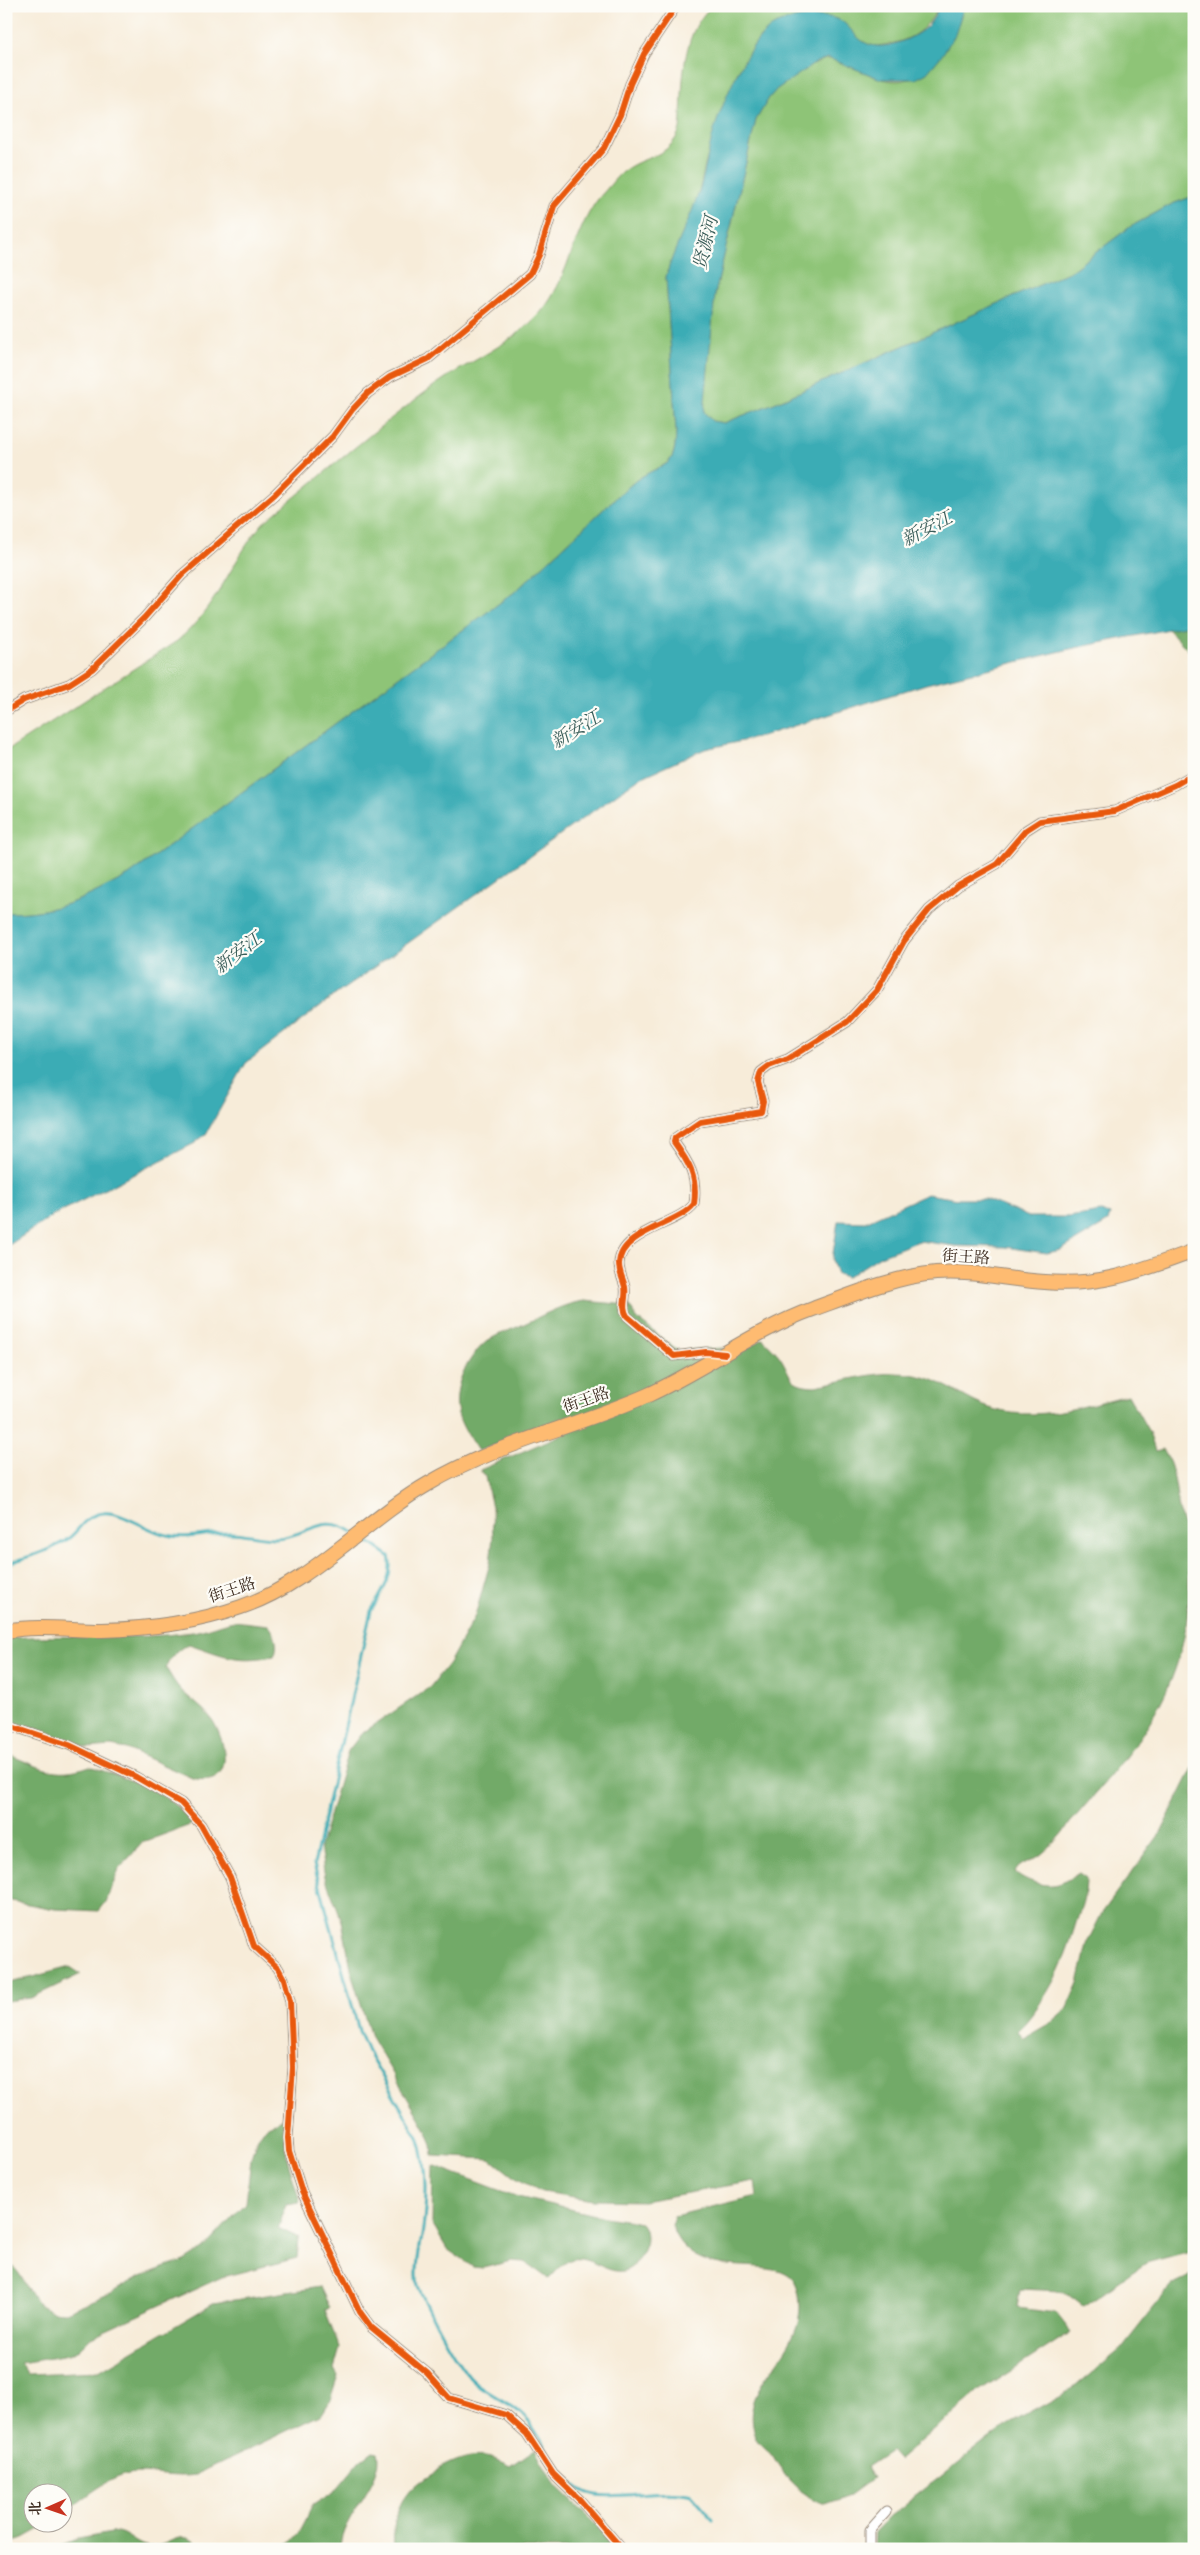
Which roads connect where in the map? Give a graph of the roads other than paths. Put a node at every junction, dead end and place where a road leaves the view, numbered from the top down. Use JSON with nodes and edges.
{"nodes":[{"id":1,"x":676,"y":6,"type":"edge"},
{"id":2,"x":6,"y":711,"type":"edge"},
{"id":3,"x":1194,"y":774,"type":"edge"},
{"id":4,"x":1194,"y":1251,"type":"edge"},
{"id":5,"x":725,"y":1354,"type":"junction"},
{"id":6,"x":6,"y":1631,"type":"edge"},
{"id":7,"x":6,"y":1724,"type":"edge"},
{"id":8,"x":886,"y":2512,"type":"dead end"},
{"id":9,"x":622,"y":2549,"type":"edge"},
{"id":10,"x":870,"y":2549,"type":"edge"}],
"edges":[{"from":1,"to":2,"type":"street"},
{"from":3,"to":5,"type":"street"},
{"from":4,"to":5,"type":"main road","name":"街王路"},
{"from":5,"to":6,"type":"main road","name":"街王路"},
{"from":7,"to":9,"type":"street"},
{"from":8,"to":10,"type":"street"}]}
